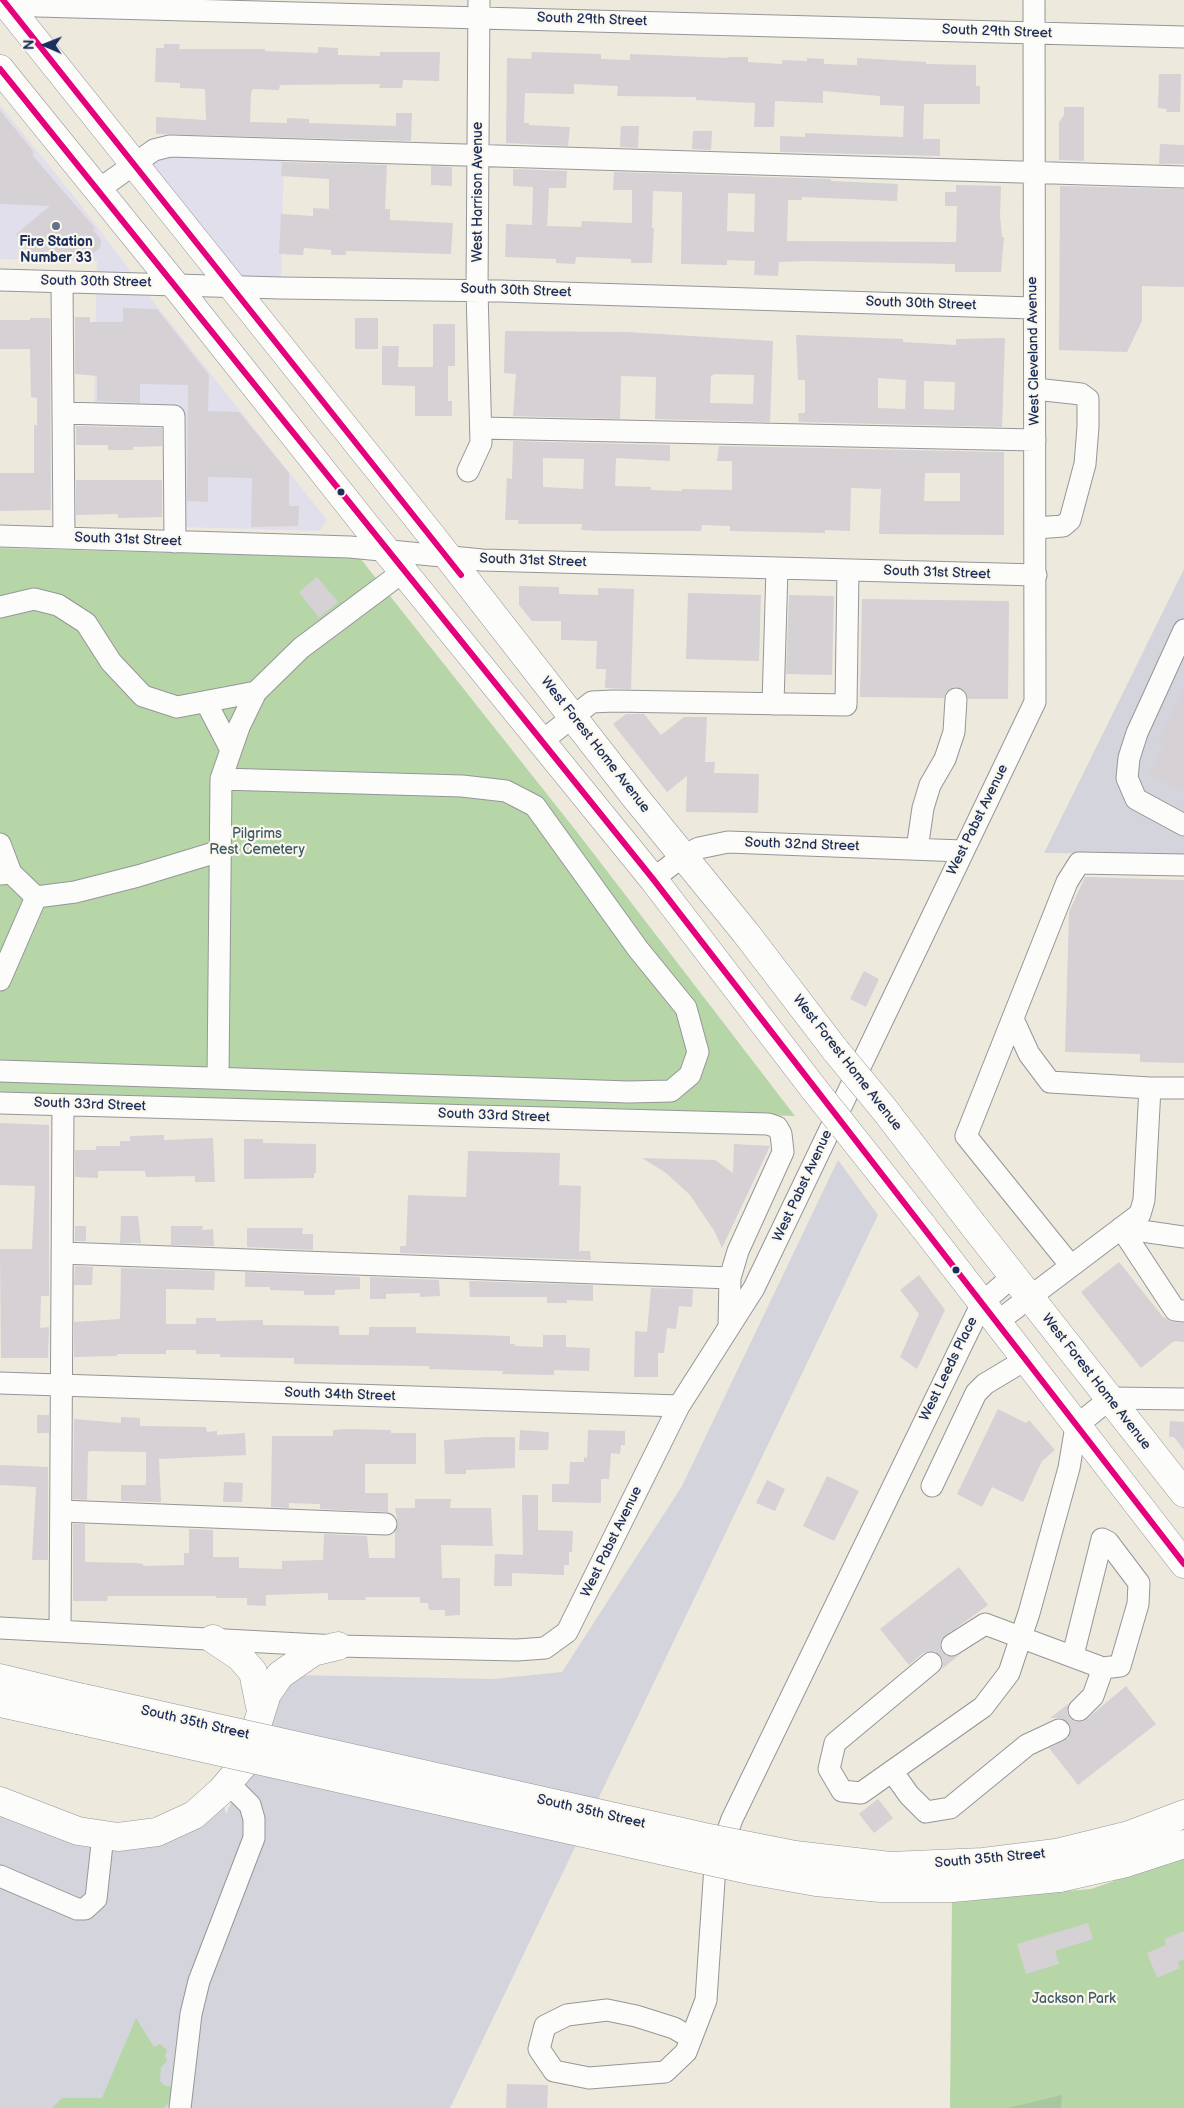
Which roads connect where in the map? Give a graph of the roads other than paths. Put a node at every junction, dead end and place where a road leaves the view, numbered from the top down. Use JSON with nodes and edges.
{"nodes":[{"id":1,"x":1034,"y":0,"type":"edge"},
{"id":2,"x":3,"y":3,"type":"edge"},
{"id":3,"x":479,"y":8,"type":"edge"},
{"id":4,"x":1033,"y":33,"type":"junction"},
{"id":5,"x":1184,"y":37,"type":"edge"},
{"id":6,"x":0,"y":69,"type":"edge"},
{"id":7,"x":478,"y":156,"type":"junction"},
{"id":8,"x":134,"y":164,"type":"junction"},
{"id":9,"x":1032,"y":173,"type":"junction"},
{"id":10,"x":1184,"y":177,"type":"edge"},
{"id":11,"x":98,"y":190,"type":"junction"},
{"id":12,"x":0,"y":280,"type":"edge"},
{"id":13,"x":62,"y":282,"type":"junction"},
{"id":14,"x":175,"y":285,"type":"junction"},
{"id":15,"x":232,"y":286,"type":"junction"},
{"id":16,"x":477,"y":290,"type":"junction"},
{"id":17,"x":1032,"y":308,"type":"junction"},
{"id":18,"x":1035,"y":389,"type":"junction"},
{"id":19,"x":63,"y":413,"type":"junction"},
{"id":20,"x":481,"y":428,"type":"junction"},
{"id":21,"x":1035,"y":440,"type":"junction"},
{"id":22,"x":468,"y":472,"type":"dead end"},
{"id":23,"x":1036,"y":528,"type":"junction"},
{"id":24,"x":0,"y":536,"type":"edge"},
{"id":25,"x":64,"y":538,"type":"junction"},
{"id":26,"x":175,"y":542,"type":"junction"},
{"id":27,"x":386,"y":550,"type":"junction"},
{"id":28,"x":446,"y":556,"type":"junction"},
{"id":29,"x":777,"y":568,"type":"junction"},
{"id":30,"x":848,"y":570,"type":"junction"},
{"id":31,"x":404,"y":571,"type":"junction"},
{"id":32,"x":1036,"y":575,"type":"junction"},
{"id":33,"x":0,"y":607,"type":"edge"},
{"id":34,"x":1184,"y":630,"type":"edge"},
{"id":35,"x":256,"y":692,"type":"junction"},
{"id":36,"x":956,"y":698,"type":"dead end"},
{"id":37,"x":206,"y":702,"type":"junction"},
{"id":38,"x":1035,"y":702,"type":"joint"},
{"id":39,"x":773,"y":704,"type":"junction"},
{"id":40,"x":572,"y":717,"type":"junction"},
{"id":41,"x":542,"y":741,"type":"junction"},
{"id":42,"x":230,"y":750,"type":"junction"},
{"id":43,"x":221,"y":779,"type":"junction"},
{"id":44,"x":1184,"y":825,"type":"edge"},
{"id":45,"x":0,"y":844,"type":"edge"},
{"id":46,"x":917,"y":849,"type":"junction"},
{"id":47,"x":220,"y":851,"type":"junction"},
{"id":48,"x":962,"y":851,"type":"junction"},
{"id":49,"x":683,"y":856,"type":"junction"},
{"id":50,"x":1184,"y":865,"type":"edge"},
{"id":51,"x":5,"y":873,"type":"edge"},
{"id":52,"x":653,"y":879,"type":"junction"},
{"id":53,"x":36,"y":897,"type":"junction"},
{"id":54,"x":0,"y":980,"type":"edge"},
{"id":55,"x":1013,"y":1018,"type":"junction"},
{"id":56,"x":0,"y":1071,"type":"edge"},
{"id":57,"x":218,"y":1078,"type":"junction"},
{"id":58,"x":1150,"y":1088,"type":"junction"},
{"id":59,"x":1184,"y":1088,"type":"edge"},
{"id":60,"x":0,"y":1103,"type":"edge"},
{"id":61,"x":63,"y":1105,"type":"junction"},
{"id":62,"x":1121,"y":1228,"type":"junction"},
{"id":63,"x":1184,"y":1238,"type":"edge"},
{"id":64,"x":62,"y":1253,"type":"junction"},
{"id":65,"x":1070,"y":1266,"type":"junction"},
{"id":66,"x":730,"y":1278,"type":"junction"},
{"id":67,"x":1021,"y":1287,"type":"junction"},
{"id":68,"x":1184,"y":1310,"type":"edge"},
{"id":69,"x":989,"y":1312,"type":"junction"},
{"id":70,"x":729,"y":1326,"type":"junction"},
{"id":71,"x":1025,"y":1360,"type":"junction"},
{"id":72,"x":950,"y":1367,"type":"junction"},
{"id":73,"x":0,"y":1383,"type":"edge"},
{"id":74,"x":62,"y":1385,"type":"junction"},
{"id":75,"x":978,"y":1391,"type":"junction"},
{"id":76,"x":1111,"y":1398,"type":"junction"},
{"id":77,"x":1184,"y":1399,"type":"edge"},
{"id":78,"x":679,"y":1406,"type":"junction"},
{"id":79,"x":1076,"y":1426,"type":"junction"},
{"id":80,"x":932,"y":1486,"type":"dead end"},
{"id":81,"x":1184,"y":1493,"type":"edge"},
{"id":82,"x":61,"y":1510,"type":"junction"},
{"id":83,"x":386,"y":1524,"type":"dead end"},
{"id":84,"x":1184,"y":1564,"type":"edge"},
{"id":85,"x":0,"y":1628,"type":"edge"},
{"id":86,"x":60,"y":1631,"type":"junction"},
{"id":87,"x":1021,"y":1637,"type":"junction"},
{"id":88,"x":213,"y":1639,"type":"junction"},
{"id":89,"x":952,"y":1645,"type":"dead end"},
{"id":90,"x":338,"y":1646,"type":"junction"},
{"id":91,"x":1072,"y":1655,"type":"junction"},
{"id":92,"x":932,"y":1663,"type":"dead end"},
{"id":93,"x":1103,"y":1668,"type":"junction"},
{"id":94,"x":0,"y":1678,"type":"edge"},
{"id":95,"x":0,"y":1703,"type":"edge"},
{"id":96,"x":81,"y":1709,"type":"junction"},
{"id":97,"x":1078,"y":1710,"type":"dead end"},
{"id":98,"x":261,"y":1711,"type":"junction"},
{"id":99,"x":1059,"y":1730,"type":"dead end"},
{"id":100,"x":892,"y":1771,"type":"junction"},
{"id":101,"x":228,"y":1783,"type":"junction"},
{"id":102,"x":0,"y":1801,"type":"edge"},
{"id":103,"x":1184,"y":1814,"type":"edge"},
{"id":104,"x":103,"y":1835,"type":"junction"},
{"id":105,"x":1184,"y":1844,"type":"edge"},
{"id":106,"x":1058,"y":1865,"type":"junction"},
{"id":107,"x":0,"y":1876,"type":"edge"},
{"id":108,"x":691,"y":2038,"type":"junction"},
{"id":109,"x":180,"y":2108,"type":"edge"}],
"edges":[{"from":1,"to":4,"type":"street","name":"West Cleveland Avenue"},
{"from":2,"to":3,"type":"street","name":"South 29th Street"},
{"from":2,"to":8,"type":"main road","name":"West Forest Home Avenue"},
{"from":3,"to":4,"type":"street","name":"South 29th Street"},
{"from":3,"to":7,"type":"street","name":"West Harrison Avenue"},
{"from":4,"to":5,"type":"street","name":"South 29th Street"},
{"from":4,"to":9,"type":"street","name":"West Cleveland Avenue"},
{"from":6,"to":11,"type":"main road"},
{"from":7,"to":8,"type":"street"},
{"from":7,"to":9,"type":"street"},
{"from":7,"to":16,"type":"street","name":"West Harrison Avenue"},
{"from":8,"to":11,"type":"street"},
{"from":8,"to":15,"type":"main road","name":"West Forest Home Avenue"},
{"from":9,"to":10,"type":"street"},
{"from":9,"to":17,"type":"street","name":"West Cleveland Avenue"},
{"from":11,"to":14,"type":"main road"},
{"from":12,"to":13,"type":"street","name":"South 30th Street"},
{"from":13,"to":14,"type":"street","name":"South 30th Street"},
{"from":13,"to":19,"type":"street"},
{"from":14,"to":15,"type":"street","name":"South 30th Street"},
{"from":14,"to":27,"type":"main road"},
{"from":15,"to":16,"type":"street","name":"South 30th Street"},
{"from":15,"to":28,"type":"main road","name":"West Forest Home Avenue"},
{"from":16,"to":17,"type":"street","name":"South 30th Street"},
{"from":16,"to":20,"type":"street","name":"West Harrison Avenue"},
{"from":17,"to":18,"type":"street","name":"West Cleveland Avenue"},
{"from":18,"to":21,"type":"street","name":"West Cleveland Avenue"},
{"from":18,"to":23,"type":"street"},
{"from":19,"to":25,"type":"street"},
{"from":19,"to":26,"type":"street"},
{"from":20,"to":21,"type":"street"},
{"from":20,"to":22,"type":"street","name":"West Harrison Avenue"},
{"from":21,"to":23,"type":"street","name":"West Cleveland Avenue"},
{"from":23,"to":32,"type":"street","name":"West Cleveland Avenue"},
{"from":24,"to":25,"type":"street","name":"South 31st Street"},
{"from":25,"to":26,"type":"street","name":"South 31st Street"},
{"from":26,"to":27,"type":"street","name":"South 31st Street"},
{"from":27,"to":28,"type":"street","name":"South 31st Street"},
{"from":27,"to":31,"type":"main road"},
{"from":28,"to":29,"type":"street","name":"South 31st Street"},
{"from":28,"to":40,"type":"main road","name":"West Forest Home Avenue"},
{"from":29,"to":30,"type":"street","name":"South 31st Street"},
{"from":29,"to":39,"type":"street"},
{"from":30,"to":32,"type":"street","name":"South 31st Street"},
{"from":30,"to":39,"type":"street"},
{"from":31,"to":35,"type":"street"},
{"from":31,"to":41,"type":"main road"},
{"from":32,"to":38,"type":"street","name":"West Cleveland Avenue"},
{"from":33,"to":37,"type":"street"},
{"from":34,"to":44,"type":"street"},
{"from":35,"to":37,"type":"street"},
{"from":35,"to":42,"type":"street"},
{"from":36,"to":46,"type":"street"},
{"from":37,"to":42,"type":"street"},
{"from":38,"to":48,"type":"street","name":"West Pabst Avenue"},
{"from":39,"to":40,"type":"street"},
{"from":40,"to":41,"type":"street"},
{"from":40,"to":49,"type":"main road","name":"West Forest Home Avenue"},
{"from":41,"to":52,"type":"main road"},
{"from":42,"to":43,"type":"street"},
{"from":43,"to":47,"type":"street"},
{"from":43,"to":57,"type":"street"},
{"from":45,"to":51,"type":"street"},
{"from":46,"to":48,"type":"street","name":"South 32nd Street"},
{"from":46,"to":49,"type":"street","name":"South 32nd Street"},
{"from":47,"to":53,"type":"street"},
{"from":47,"to":57,"type":"street"},
{"from":48,"to":70,"type":"street","name":"West Pabst Avenue"},
{"from":49,"to":52,"type":"street","name":"South 32nd Street"},
{"from":49,"to":67,"type":"main road","name":"West Forest Home Avenue","bridge":true},
{"from":50,"to":55,"type":"street"},
{"from":51,"to":53,"type":"street"},
{"from":52,"to":69,"type":"main road","bridge":true},
{"from":53,"to":54,"type":"street"},
{"from":55,"to":58,"type":"street"},
{"from":55,"to":65,"type":"street"},
{"from":56,"to":57,"type":"street"},
{"from":58,"to":59,"type":"street"},
{"from":58,"to":62,"type":"street"},
{"from":60,"to":61,"type":"street","name":"South 33rd Street"},
{"from":61,"to":64,"type":"street"},
{"from":61,"to":66,"type":"street","name":"South 33rd Street"},
{"from":62,"to":63,"type":"street"},
{"from":62,"to":65,"type":"street"},
{"from":62,"to":68,"type":"street"},
{"from":64,"to":66,"type":"street"},
{"from":64,"to":74,"type":"street"},
{"from":65,"to":67,"type":"street"},
{"from":66,"to":70,"type":"street","name":"South 33rd Street"},
{"from":67,"to":69,"type":"street"},
{"from":67,"to":76,"type":"main road","name":"West Forest Home Avenue"},
{"from":69,"to":71,"type":"main road"},
{"from":69,"to":72,"type":"street","name":"West Leeds Place"},
{"from":70,"to":78,"type":"street","name":"West Pabst Avenue"},
{"from":71,"to":75,"type":"street"},
{"from":71,"to":79,"type":"main road"},
{"from":72,"to":75,"type":"street"},
{"from":72,"to":108,"type":"street","name":"West Leeds Place"},
{"from":73,"to":74,"type":"street","name":"South 34th Street"},
{"from":74,"to":78,"type":"street","name":"South 34th Street"},
{"from":74,"to":82,"type":"street"},
{"from":75,"to":80,"type":"street"},
{"from":76,"to":77,"type":"street"},
{"from":76,"to":79,"type":"street"},
{"from":76,"to":81,"type":"main road","name":"West Forest Home Avenue"},
{"from":78,"to":90,"type":"street","name":"West Pabst Avenue"},
{"from":79,"to":84,"type":"main road"},
{"from":79,"to":87,"type":"street"},
{"from":82,"to":83,"type":"street"},
{"from":82,"to":86,"type":"street"},
{"from":85,"to":86,"type":"street"},
{"from":86,"to":88,"type":"street"},
{"from":87,"to":89,"type":"street"},
{"from":87,"to":91,"type":"street"},
{"from":87,"to":100,"type":"street"},
{"from":88,"to":90,"type":"street"},
{"from":88,"to":98,"type":"main road"},
{"from":90,"to":98,"type":"main road"},
{"from":91,"to":93,"type":"street"},
{"from":91,"to":93,"type":"street"},
{"from":92,"to":100,"type":"street"},
{"from":93,"to":97,"type":"street"},
{"from":94,"to":96,"type":"main road","name":"South 35th Street"},
{"from":95,"to":96,"type":"main road","name":"South 35th Street"},
{"from":96,"to":106,"type":"main road","name":"South 35th Street","bridge":true},
{"from":98,"to":101,"type":"main road"},
{"from":99,"to":100,"type":"street"},
{"from":101,"to":104,"type":"main road"},
{"from":101,"to":109,"type":"street"},
{"from":102,"to":104,"type":"main road"},
{"from":103,"to":106,"type":"main road","name":"South 35th Street"},
{"from":104,"to":107,"type":"street"},
{"from":105,"to":106,"type":"main road","name":"South 35th Street"},
{"from":108,"to":108,"type":"street","name":"West Leeds Place"}]}
